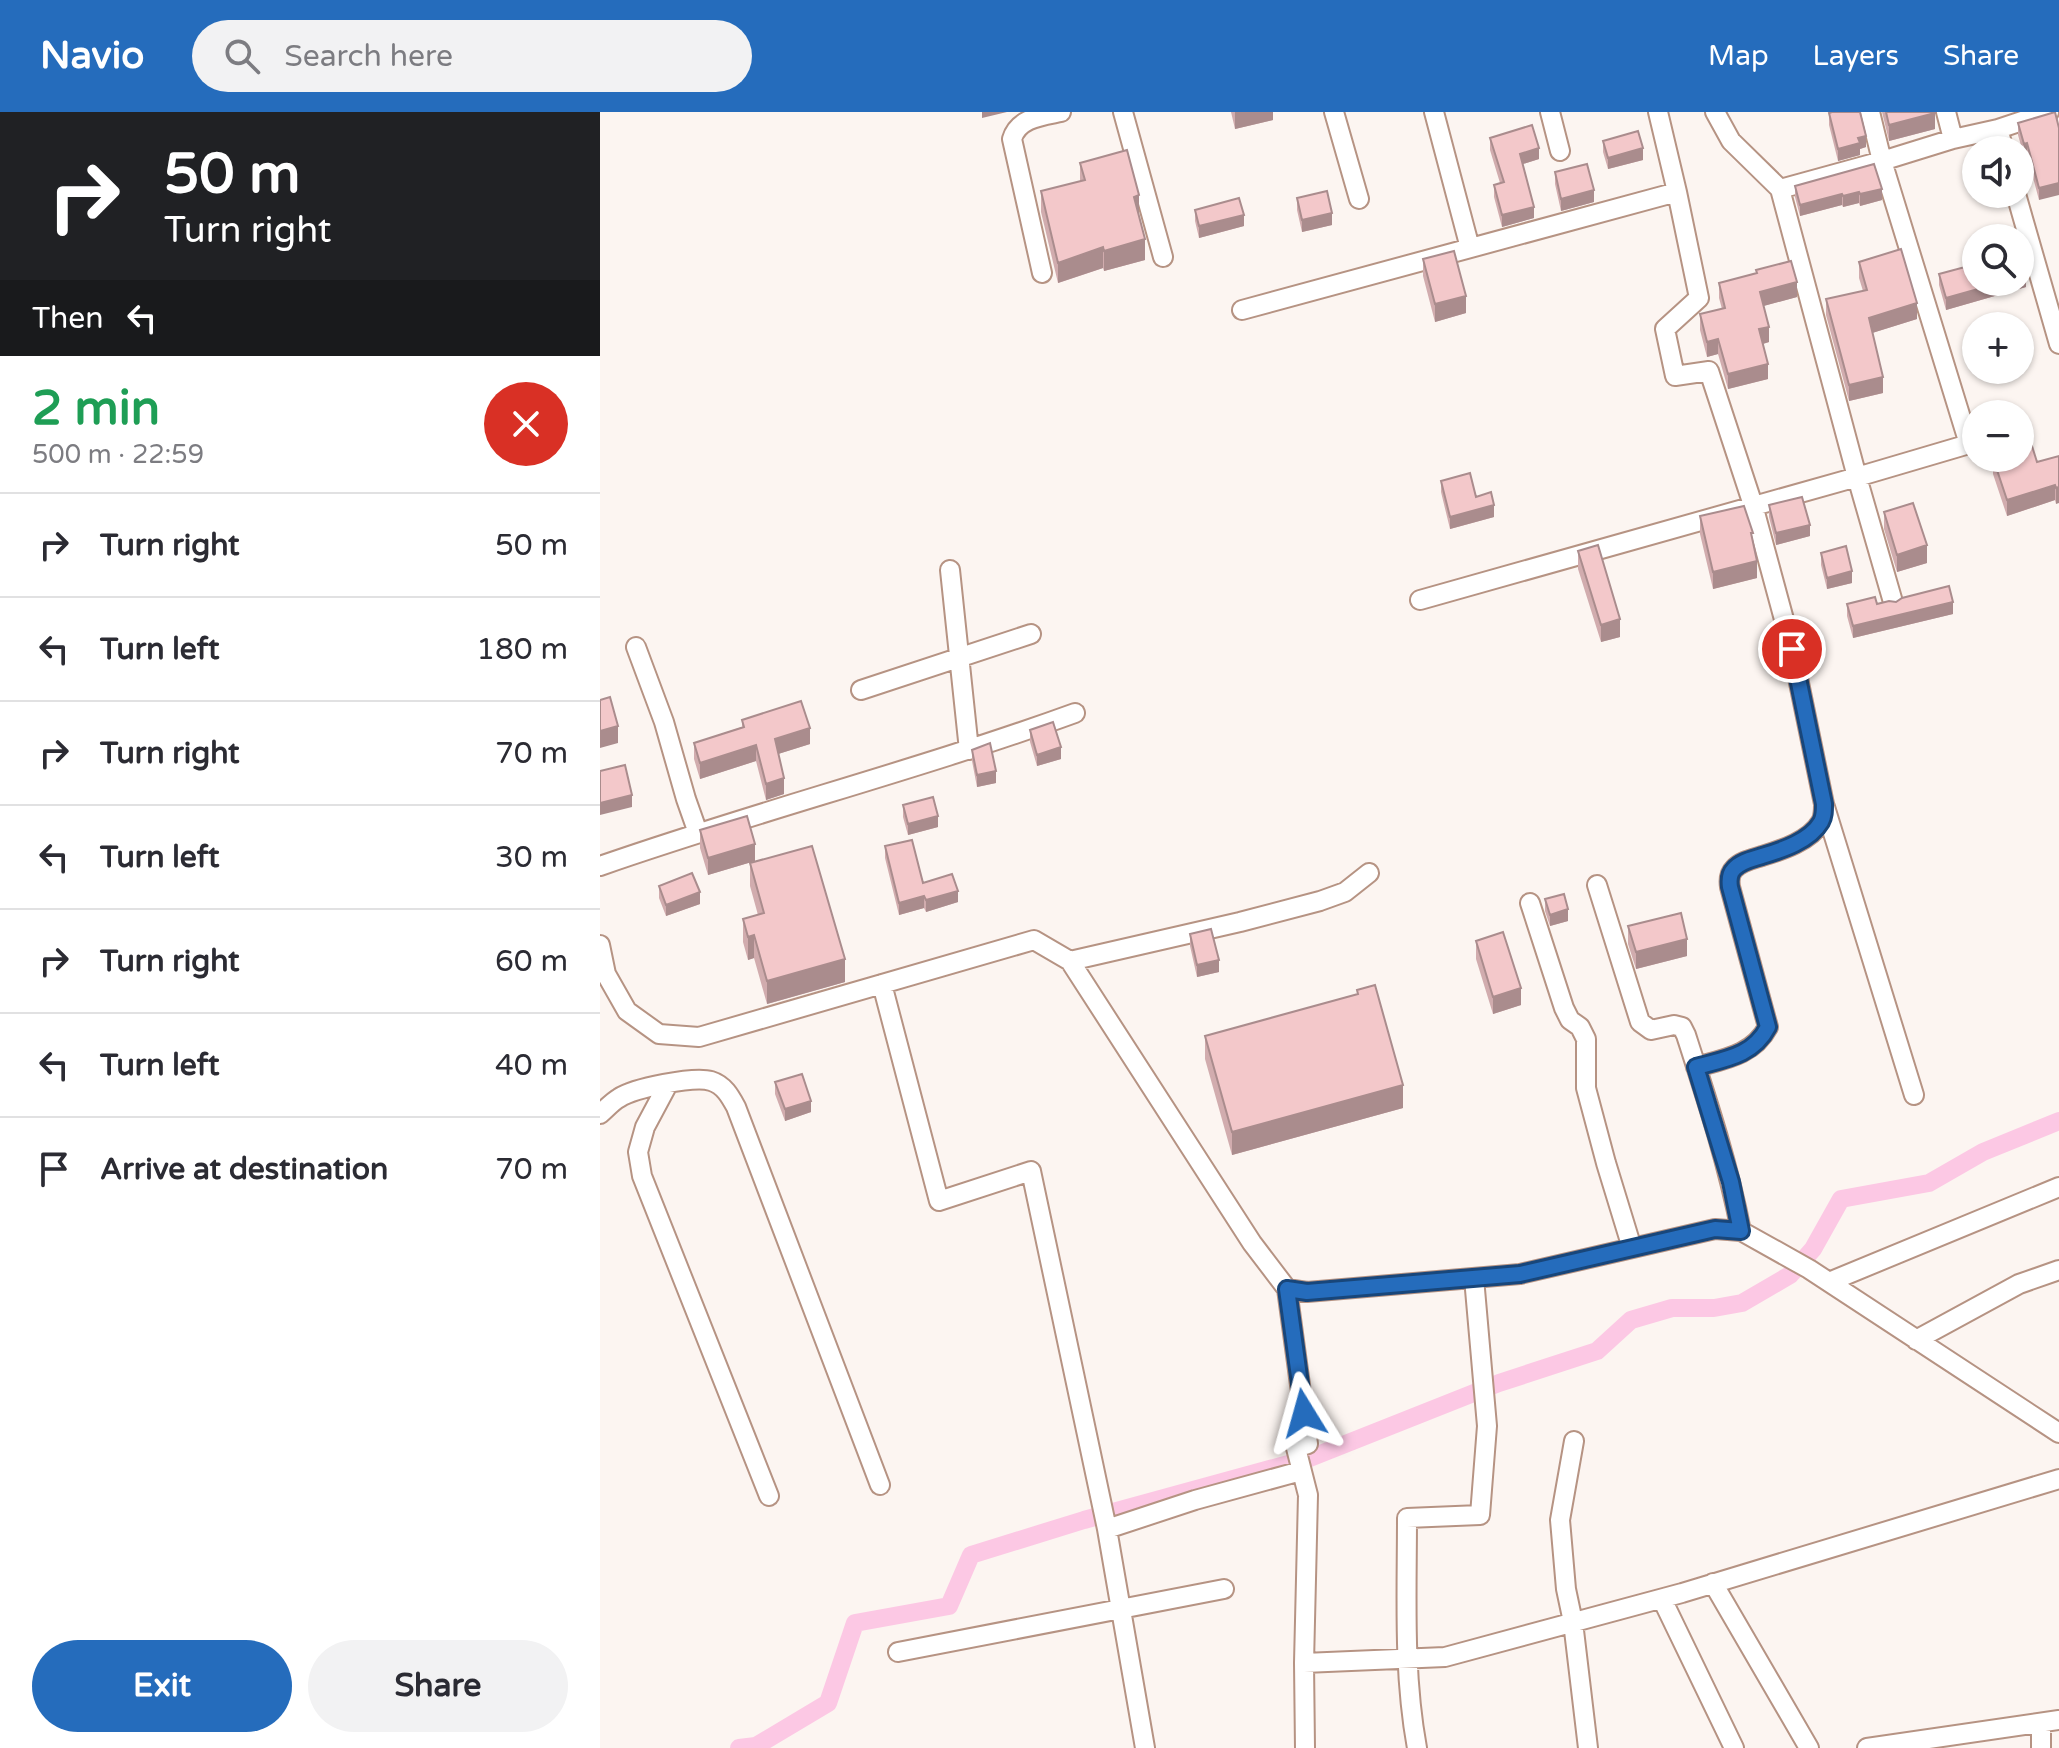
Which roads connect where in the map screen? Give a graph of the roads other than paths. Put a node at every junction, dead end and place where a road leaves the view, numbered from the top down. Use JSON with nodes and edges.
{"nodes":[{"id":1,"x":1061,"y":112,"type":"edge"},
{"id":2,"x":1123,"y":112,"type":"edge"},
{"id":3,"x":1334,"y":112,"type":"edge"},
{"id":4,"x":1434,"y":112,"type":"edge"},
{"id":5,"x":1550,"y":112,"type":"edge"},
{"id":6,"x":1658,"y":112,"type":"edge"},
{"id":7,"x":1715,"y":112,"type":"edge"},
{"id":8,"x":1870,"y":112,"type":"edge"},
{"id":9,"x":1946,"y":112,"type":"edge"},
{"id":10,"x":2049,"y":112,"type":"edge"},
{"id":11,"x":1998,"y":129,"type":"junction"},
{"id":12,"x":2000,"y":136,"type":"edge"},
{"id":13,"x":1953,"y":139,"type":"junction"},
{"id":14,"x":1560,"y":151,"type":"dead end"},
{"id":15,"x":1882,"y":161,"type":"junction"},
{"id":16,"x":1780,"y":189,"type":"junction"},
{"id":17,"x":1677,"y":192,"type":"junction"},
{"id":18,"x":1359,"y":199,"type":"dead end"},
{"id":19,"x":2020,"y":208,"type":"edge"},
{"id":20,"x":1470,"y":248,"type":"junction"},
{"id":21,"x":1163,"y":257,"type":"dead end"},
{"id":22,"x":1042,"y":273,"type":"dead end"},
{"id":23,"x":1242,"y":310,"type":"dead end"},
{"id":24,"x":2059,"y":344,"type":"edge"},
{"id":25,"x":1857,"y":477,"type":"junction"},
{"id":26,"x":1753,"y":505,"type":"junction"},
{"id":27,"x":950,"y":570,"type":"dead end"},
{"id":28,"x":1420,"y":600,"type":"dead end"},
{"id":29,"x":1893,"y":602,"type":"edge"},
{"id":30,"x":1031,"y":634,"type":"dead end"},
{"id":31,"x":636,"y":647,"type":"dead end"},
{"id":32,"x":959,"y":658,"type":"junction"},
{"id":33,"x":861,"y":690,"type":"dead end"},
{"id":34,"x":1075,"y":713,"type":"dead end"},
{"id":35,"x":969,"y":750,"type":"junction"},
{"id":36,"x":1824,"y":804,"type":"junction"},
{"id":37,"x":698,"y":833,"type":"junction"},
{"id":38,"x":600,"y":866,"type":"edge"},
{"id":39,"x":1369,"y":873,"type":"dead end"},
{"id":40,"x":1597,"y":885,"type":"dead end"},
{"id":41,"x":1530,"y":903,"type":"dead end"},
{"id":42,"x":600,"y":945,"type":"edge"},
{"id":43,"x":1070,"y":961,"type":"junction"},
{"id":44,"x":882,"y":984,"type":"junction"},
{"id":45,"x":1696,"y":1067,"type":"junction"},
{"id":46,"x":668,"y":1084,"type":"junction"},
{"id":47,"x":1914,"y":1095,"type":"dead end"},
{"id":48,"x":600,"y":1114,"type":"edge"},
{"id":49,"x":2059,"y":1187,"type":"edge"},
{"id":50,"x":1741,"y":1231,"type":"junction"},
{"id":51,"x":1632,"y":1248,"type":"junction"},
{"id":52,"x":2059,"y":1270,"type":"edge"},
{"id":53,"x":1474,"y":1278,"type":"junction"},
{"id":54,"x":1829,"y":1282,"type":"junction"},
{"id":55,"x":1287,"y":1289,"type":"junction"},
{"id":56,"x":1916,"y":1340,"type":"junction"},
{"id":57,"x":2059,"y":1433,"type":"edge"},
{"id":58,"x":1574,"y":1441,"type":"dead end"},
{"id":59,"x":1301,"y":1471,"type":"junction"},
{"id":60,"x":2059,"y":1479,"type":"edge"},
{"id":61,"x":880,"y":1485,"type":"dead end"},
{"id":62,"x":769,"y":1496,"type":"dead end"},
{"id":63,"x":1107,"y":1529,"type":"junction"},
{"id":64,"x":1713,"y":1583,"type":"junction"},
{"id":65,"x":1224,"y":1589,"type":"dead end"},
{"id":66,"x":1662,"y":1599,"type":"junction"},
{"id":67,"x":1121,"y":1609,"type":"junction"},
{"id":68,"x":1573,"y":1622,"type":"junction"},
{"id":69,"x":898,"y":1652,"type":"dead end"},
{"id":70,"x":1406,"y":1659,"type":"junction"},
{"id":71,"x":1304,"y":1663,"type":"junction"},
{"id":72,"x":2050,"y":1722,"type":"edge"},
{"id":73,"x":1946,"y":1742,"type":"edge"},
{"id":74,"x":1145,"y":1748,"type":"edge"},
{"id":75,"x":1305,"y":1748,"type":"edge"},
{"id":76,"x":1417,"y":1748,"type":"edge"},
{"id":77,"x":1588,"y":1748,"type":"edge"},
{"id":78,"x":1734,"y":1748,"type":"edge"},
{"id":79,"x":1809,"y":1748,"type":"edge"},
{"id":80,"x":1867,"y":1748,"type":"edge"},
{"id":81,"x":2041,"y":1748,"type":"edge"}],
"edges":[{"from":1,"to":22,"type":"street"},
{"from":2,"to":21,"type":"street"},
{"from":3,"to":18,"type":"street"},
{"from":4,"to":20,"type":"street"},
{"from":5,"to":14,"type":"street"},
{"from":6,"to":17,"type":"street"},
{"from":7,"to":16,"type":"street"},
{"from":8,"to":15,"type":"street"},
{"from":9,"to":13,"type":"street"},
{"from":10,"to":11,"type":"street"},
{"from":11,"to":12,"type":"street"},
{"from":11,"to":13,"type":"street"},
{"from":13,"to":15,"type":"street"},
{"from":15,"to":16,"type":"street"},
{"from":15,"to":25,"type":"street"},
{"from":16,"to":25,"type":"street"},
{"from":17,"to":20,"type":"street"},
{"from":17,"to":26,"type":"street"},
{"from":19,"to":24,"type":"street"},
{"from":20,"to":23,"type":"street"},
{"from":25,"to":26,"type":"street"},
{"from":25,"to":29,"type":"street"},
{"from":26,"to":28,"type":"street"},
{"from":26,"to":36,"type":"street"},
{"from":27,"to":32,"type":"street"},
{"from":30,"to":32,"type":"street"},
{"from":31,"to":37,"type":"street"},
{"from":32,"to":33,"type":"street"},
{"from":32,"to":35,"type":"street"},
{"from":34,"to":35,"type":"street"},
{"from":35,"to":37,"type":"street"},
{"from":36,"to":45,"type":"street"},
{"from":36,"to":47,"type":"street"},
{"from":37,"to":38,"type":"street"},
{"from":39,"to":43,"type":"street"},
{"from":40,"to":45,"type":"street"},
{"from":41,"to":51,"type":"street"},
{"from":42,"to":44,"type":"street"},
{"from":43,"to":44,"type":"street"},
{"from":43,"to":55,"type":"street"},
{"from":44,"to":63,"type":"street"},
{"from":45,"to":50,"type":"street"},
{"from":46,"to":48,"type":"street"},
{"from":46,"to":61,"type":"street"},
{"from":46,"to":62,"type":"street"},
{"from":49,"to":54,"type":"street"},
{"from":50,"to":51,"type":"street"},
{"from":50,"to":54,"type":"street"},
{"from":51,"to":53,"type":"street"},
{"from":52,"to":56,"type":"street"},
{"from":53,"to":55,"type":"street"},
{"from":53,"to":70,"type":"street"},
{"from":54,"to":56,"type":"street"},
{"from":55,"to":59,"type":"street"},
{"from":56,"to":57,"type":"street"},
{"from":58,"to":68,"type":"street"},
{"from":59,"to":63,"type":"street"},
{"from":59,"to":71,"type":"street"},
{"from":60,"to":64,"type":"street"},
{"from":63,"to":67,"type":"street"},
{"from":64,"to":66,"type":"street"},
{"from":64,"to":79,"type":"street"},
{"from":65,"to":67,"type":"street"},
{"from":66,"to":68,"type":"street"},
{"from":66,"to":78,"type":"street"},
{"from":67,"to":69,"type":"street"},
{"from":67,"to":74,"type":"street"},
{"from":68,"to":70,"type":"street"},
{"from":68,"to":77,"type":"street"},
{"from":70,"to":71,"type":"street"},
{"from":70,"to":76,"type":"street"},
{"from":71,"to":75,"type":"street"},
{"from":72,"to":73,"type":"street"},
{"from":72,"to":81,"type":"street"},
{"from":73,"to":80,"type":"street"}]}
